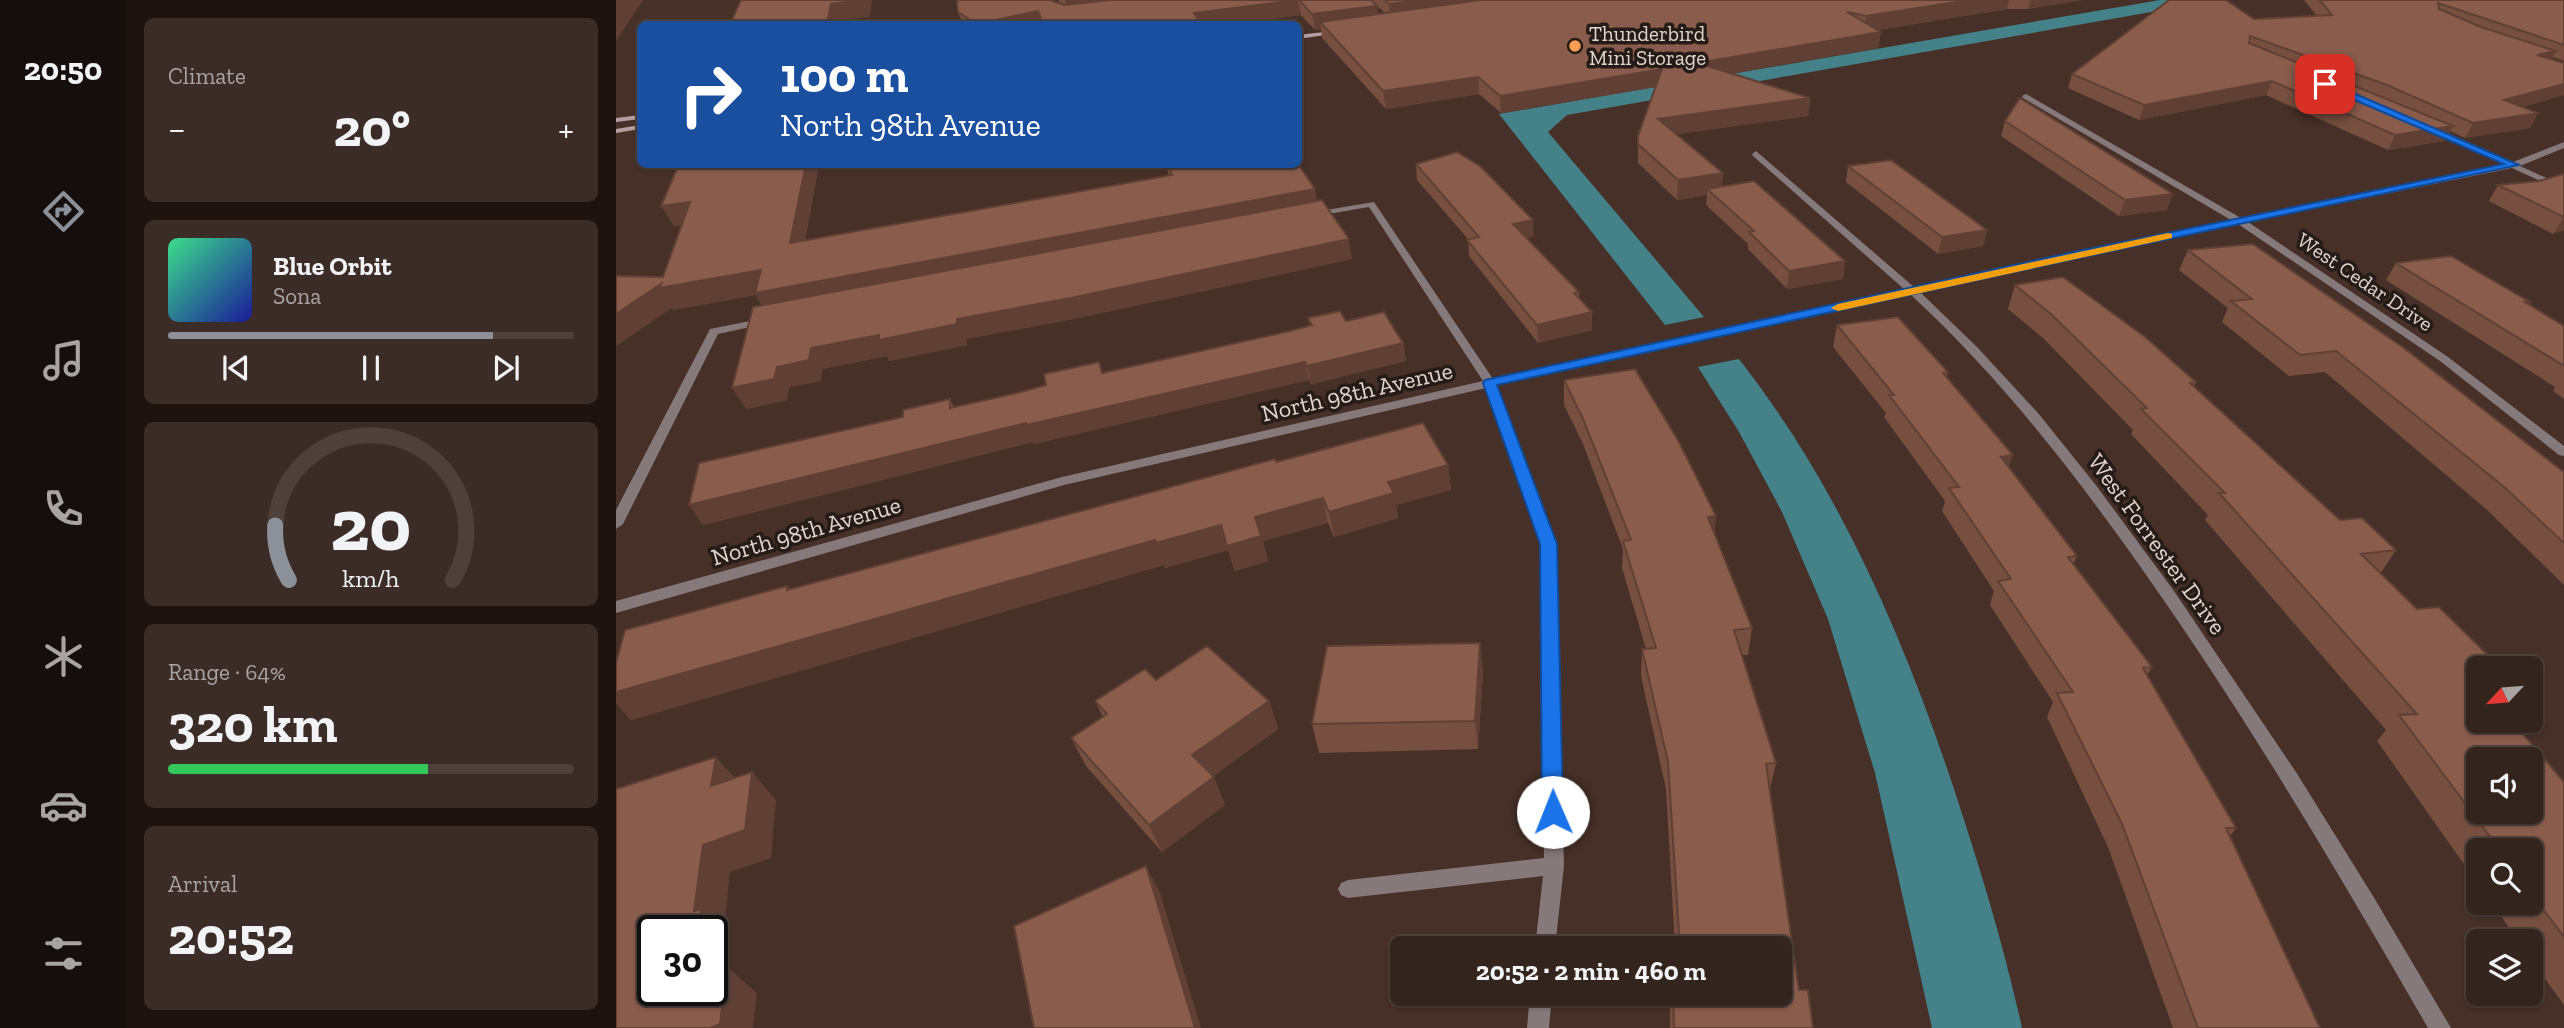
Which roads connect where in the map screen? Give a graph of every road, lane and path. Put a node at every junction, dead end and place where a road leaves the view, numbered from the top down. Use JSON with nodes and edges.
{"nodes":[{"id":1,"x":1340,"y":23,"type":"edge"},
{"id":2,"x":1302,"y":28,"type":"edge"},
{"id":3,"x":1350,"y":30,"type":"edge"},
{"id":4,"x":1302,"y":36,"type":"edge"},
{"id":5,"x":2026,"y":96,"type":"dead end"},
{"id":6,"x":637,"y":117,"type":"edge"},
{"id":7,"x":616,"y":120,"type":"edge"},
{"id":8,"x":2427,"y":126,"type":"edge"},
{"id":9,"x":637,"y":128,"type":"edge"},
{"id":10,"x":616,"y":131,"type":"edge"},
{"id":11,"x":2564,"y":145,"type":"edge"},
{"id":12,"x":1756,"y":154,"type":"dead end"},
{"id":13,"x":2514,"y":165,"type":"junction"},
{"id":14,"x":2564,"y":189,"type":"edge"},
{"id":15,"x":1303,"y":218,"type":"edge"},
{"id":16,"x":2240,"y":221,"type":"junction"},
{"id":17,"x":1912,"y":292,"type":"junction"},
{"id":18,"x":783,"y":318,"type":"edge"},
{"id":19,"x":1490,"y":383,"type":"junction"},
{"id":20,"x":2564,"y":452,"type":"edge"},
{"id":21,"x":616,"y":524,"type":"edge"},
{"id":22,"x":616,"y":607,"type":"edge"},
{"id":23,"x":1553,"y":866,"type":"junction"},
{"id":24,"x":1348,"y":890,"type":"dead end"},
{"id":25,"x":1546,"y":936,"type":"edge"},
{"id":26,"x":1540,"y":1006,"type":"edge"},
{"id":27,"x":1538,"y":1028,"type":"edge"},
{"id":28,"x":2440,"y":1028,"type":"edge"}],
"edges":[{"from":1,"to":2,"type":"street"},
{"from":3,"to":4,"type":"street"},
{"from":5,"to":16,"type":"street","name":"West Cedar Drive"},
{"from":6,"to":7,"type":"street"},
{"from":8,"to":13,"type":"street"},
{"from":9,"to":10,"type":"street"},
{"from":11,"to":13,"type":"street","name":"North 98th Avenue"},
{"from":12,"to":17,"type":"street","name":"West Forrester Drive"},
{"from":13,"to":14,"type":"street"},
{"from":13,"to":16,"type":"street","name":"North 98th Avenue"},
{"from":15,"to":19,"type":"street"},
{"from":16,"to":17,"type":"street","name":"North 98th Avenue"},
{"from":16,"to":20,"type":"street","name":"West Cedar Drive"},
{"from":17,"to":19,"type":"street","name":"North 98th Avenue"},
{"from":17,"to":28,"type":"street","name":"West Forrester Drive"},
{"from":18,"to":21,"type":"street"},
{"from":19,"to":22,"type":"street","name":"North 98th Avenue"},
{"from":19,"to":23,"type":"street"},
{"from":23,"to":24,"type":"street"},
{"from":23,"to":25,"type":"street"},
{"from":26,"to":27,"type":"street"}]}
